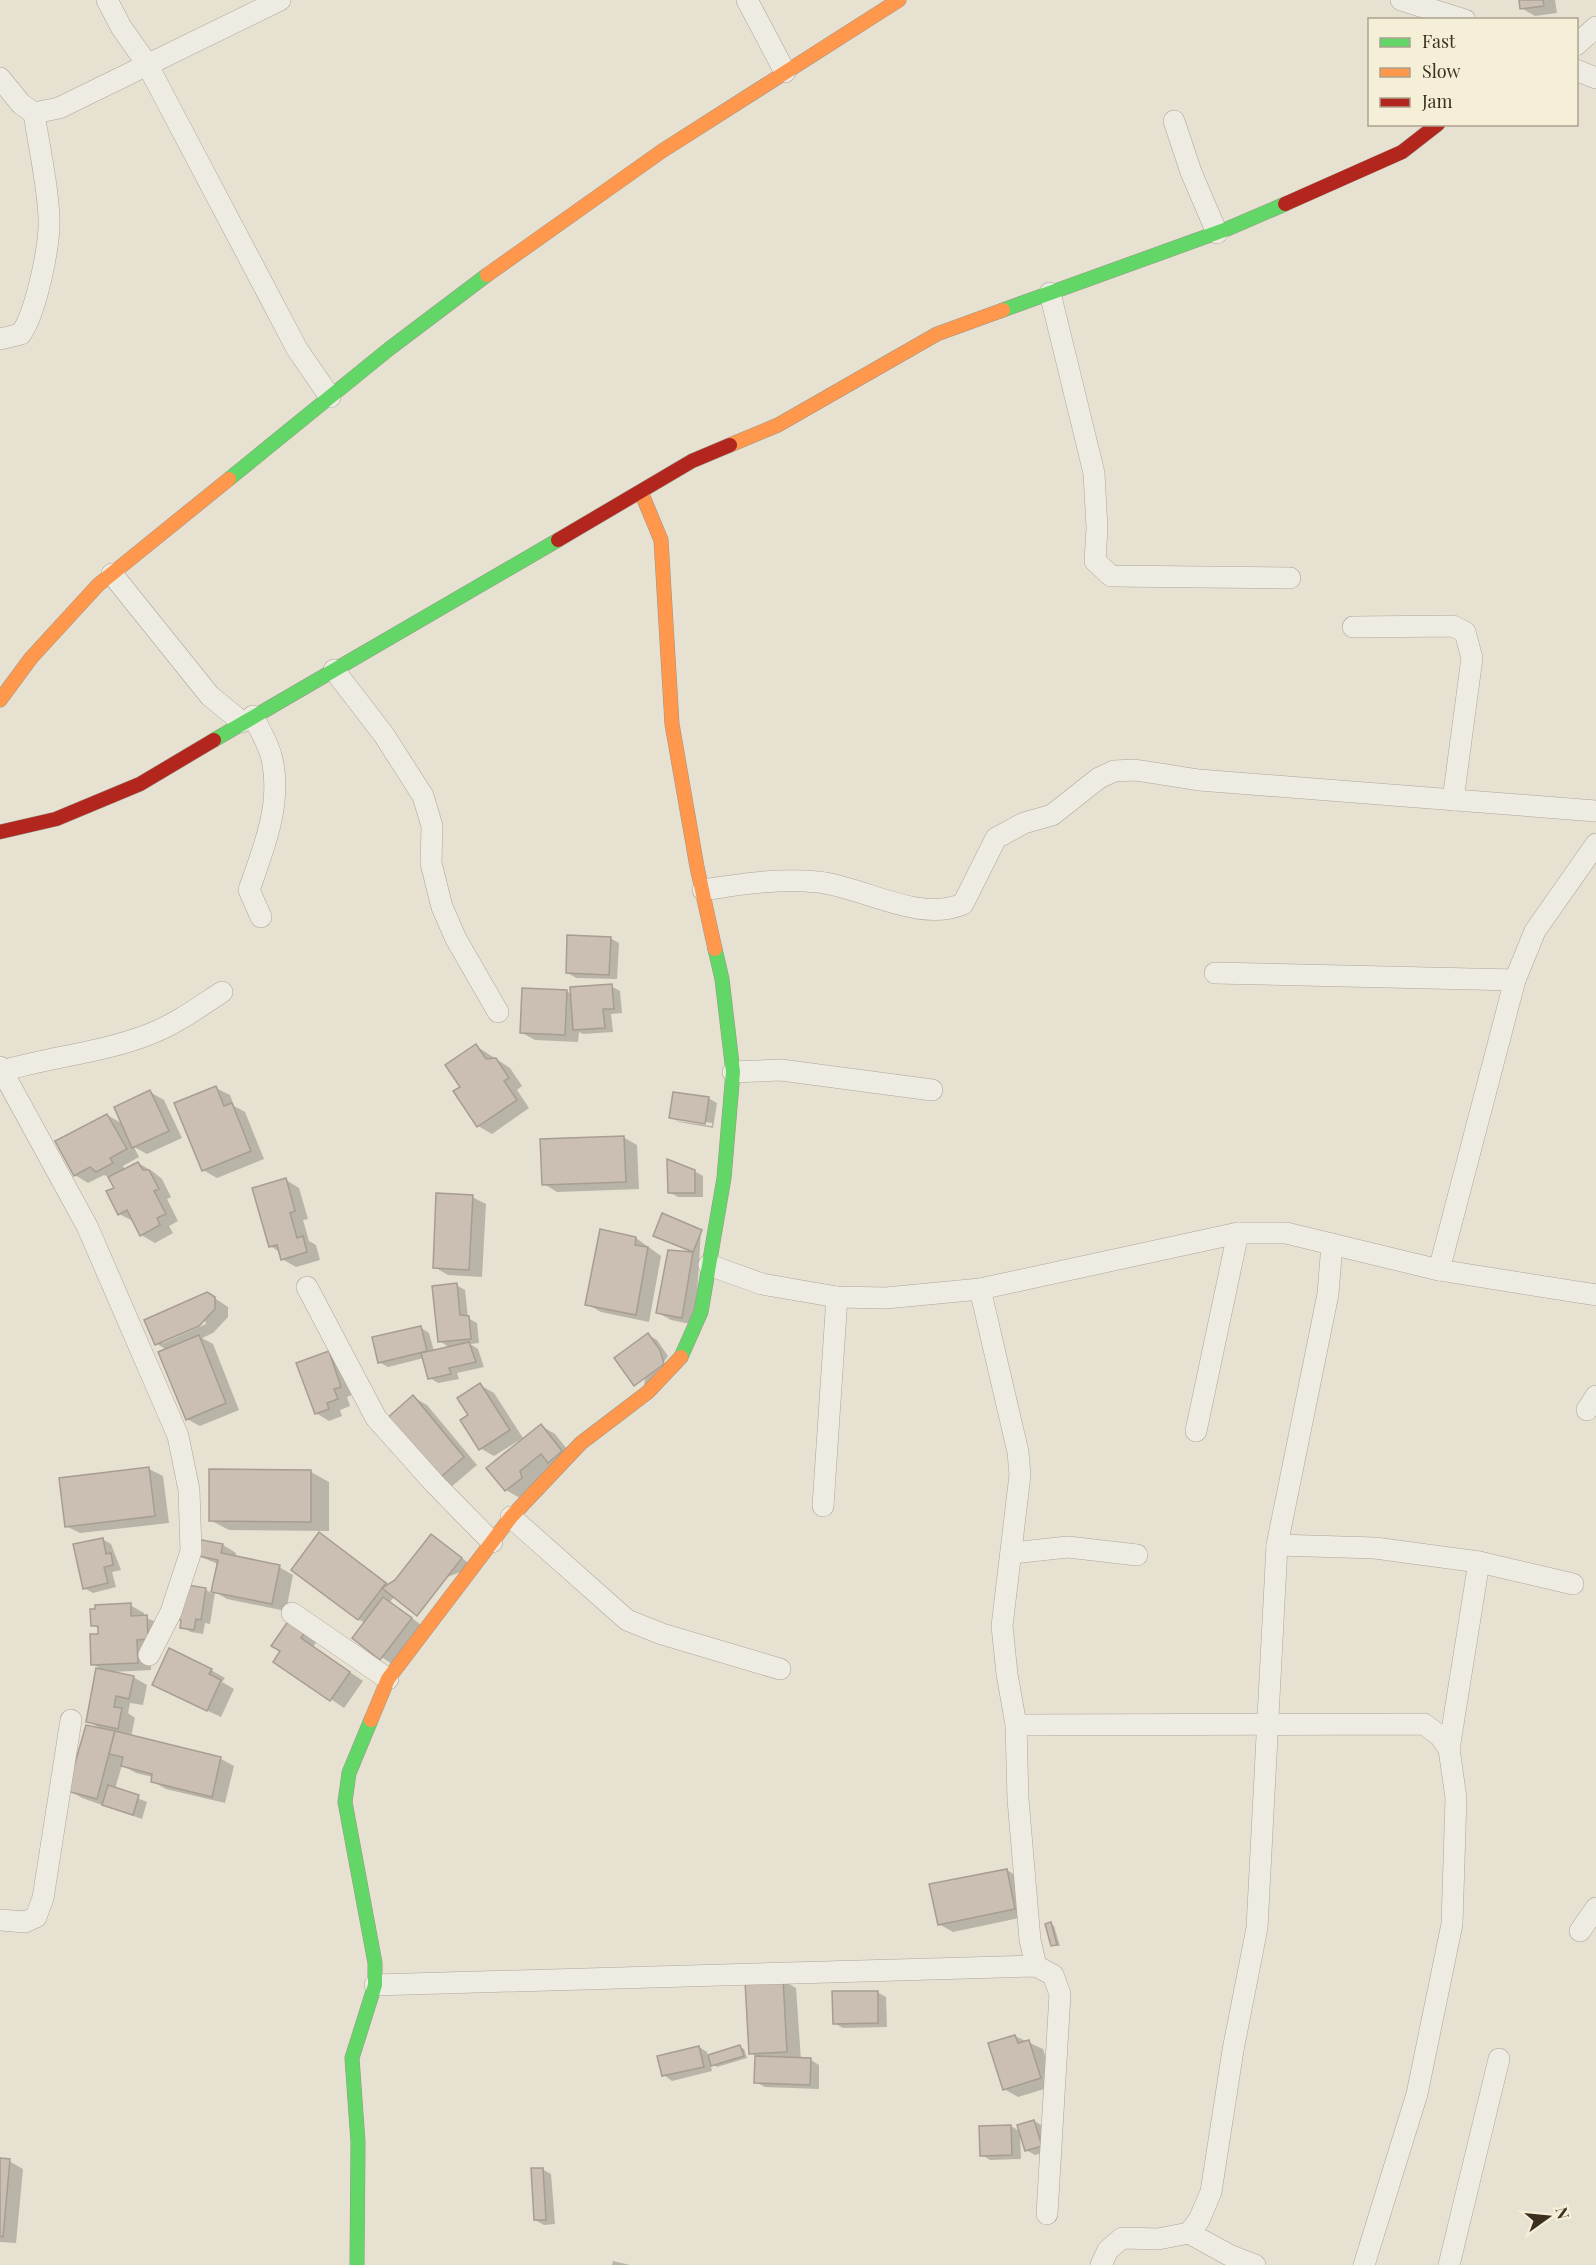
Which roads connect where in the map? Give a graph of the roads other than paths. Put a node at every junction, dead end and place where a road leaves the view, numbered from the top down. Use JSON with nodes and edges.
{"nodes":[{"id":1,"x":107,"y":0,"type":"edge"},
{"id":2,"x":280,"y":0,"type":"edge"},
{"id":3,"x":747,"y":0,"type":"edge"},
{"id":4,"x":899,"y":0,"type":"edge"},
{"id":5,"x":1401,"y":0,"type":"edge"},
{"id":6,"x":1459,"y":18,"type":"edge"},
{"id":7,"x":1596,"y":27,"type":"edge"},
{"id":8,"x":1578,"y":43,"type":"edge"},
{"id":9,"x":147,"y":64,"type":"junction"},
{"id":10,"x":1578,"y":71,"type":"edge"},
{"id":11,"x":785,"y":72,"type":"junction"},
{"id":12,"x":0,"y":78,"type":"edge"},
{"id":13,"x":1596,"y":78,"type":"edge"},
{"id":14,"x":34,"y":113,"type":"junction"},
{"id":15,"x":1174,"y":122,"type":"dead end"},
{"id":16,"x":1435,"y":126,"type":"edge"},
{"id":17,"x":1217,"y":232,"type":"junction"},
{"id":18,"x":1050,"y":293,"type":"junction"},
{"id":19,"x":0,"y":339,"type":"edge"},
{"id":20,"x":330,"y":397,"type":"junction"},
{"id":21,"x":640,"y":492,"type":"junction"},
{"id":22,"x":112,"y":574,"type":"junction"},
{"id":23,"x":1290,"y":578,"type":"dead end"},
{"id":24,"x":1353,"y":627,"type":"dead end"},
{"id":25,"x":334,"y":670,"type":"junction"},
{"id":26,"x":0,"y":700,"type":"edge"},
{"id":27,"x":247,"y":719,"type":"junction"},
{"id":28,"x":1453,"y":800,"type":"junction"},
{"id":29,"x":1596,"y":811,"type":"edge"},
{"id":30,"x":0,"y":832,"type":"edge"},
{"id":31,"x":1596,"y":844,"type":"edge"},
{"id":32,"x":703,"y":890,"type":"junction"},
{"id":33,"x":261,"y":917,"type":"dead end"},
{"id":34,"x":1215,"y":973,"type":"dead end"},
{"id":35,"x":1515,"y":980,"type":"junction"},
{"id":36,"x":222,"y":992,"type":"dead end"},
{"id":37,"x":498,"y":1012,"type":"dead end"},
{"id":38,"x":1,"y":1069,"type":"edge"},
{"id":39,"x":733,"y":1072,"type":"junction"},
{"id":40,"x":932,"y":1090,"type":"dead end"},
{"id":41,"x":1238,"y":1233,"type":"junction"},
{"id":42,"x":1332,"y":1244,"type":"junction"},
{"id":43,"x":709,"y":1265,"type":"junction"},
{"id":44,"x":1439,"y":1270,"type":"junction"},
{"id":45,"x":307,"y":1287,"type":"dead end"},
{"id":46,"x":980,"y":1289,"type":"junction"},
{"id":47,"x":1596,"y":1295,"type":"edge"},
{"id":48,"x":837,"y":1297,"type":"junction"},
{"id":49,"x":1196,"y":1431,"type":"dead end"},
{"id":50,"x":823,"y":1506,"type":"dead end"},
{"id":51,"x":511,"y":1517,"type":"junction"},
{"id":52,"x":492,"y":1542,"type":"junction"},
{"id":53,"x":1277,"y":1545,"type":"junction"},
{"id":54,"x":1012,"y":1553,"type":"junction"},
{"id":55,"x":1137,"y":1555,"type":"dead end"},
{"id":56,"x":1479,"y":1562,"type":"junction"},
{"id":57,"x":1573,"y":1584,"type":"dead end"},
{"id":58,"x":292,"y":1613,"type":"dead end"},
{"id":59,"x":149,"y":1655,"type":"dead end"},
{"id":60,"x":780,"y":1670,"type":"dead end"},
{"id":61,"x":388,"y":1680,"type":"junction"},
{"id":62,"x":71,"y":1720,"type":"dead end"},
{"id":63,"x":1016,"y":1725,"type":"junction"},
{"id":64,"x":1269,"y":1726,"type":"junction"},
{"id":65,"x":1449,"y":1749,"type":"junction"},
{"id":66,"x":1596,"y":1908,"type":"edge"},
{"id":67,"x":0,"y":1920,"type":"edge"},
{"id":68,"x":1580,"y":1930,"type":"dead end"},
{"id":69,"x":1036,"y":1966,"type":"junction"},
{"id":70,"x":375,"y":1985,"type":"junction"},
{"id":71,"x":1499,"y":2059,"type":"dead end"},
{"id":72,"x":1047,"y":2214,"type":"dead end"},
{"id":73,"x":1189,"y":2233,"type":"junction"},
{"id":74,"x":357,"y":2265,"type":"edge"},
{"id":75,"x":1101,"y":2265,"type":"edge"},
{"id":76,"x":1255,"y":2265,"type":"edge"},
{"id":77,"x":1364,"y":2265,"type":"edge"},
{"id":78,"x":1449,"y":2265,"type":"edge"}],
"edges":[{"from":1,"to":9,"type":"street"},
{"from":2,"to":9,"type":"street"},
{"from":3,"to":11,"type":"street"},
{"from":4,"to":11,"type":"street"},
{"from":5,"to":6,"type":"street"},
{"from":7,"to":8,"type":"street"},
{"from":9,"to":14,"type":"street"},
{"from":9,"to":20,"type":"street"},
{"from":10,"to":13,"type":"street"},
{"from":11,"to":20,"type":"street"},
{"from":12,"to":14,"type":"street"},
{"from":14,"to":19,"type":"street"},
{"from":15,"to":17,"type":"street"},
{"from":16,"to":17,"type":"street"},
{"from":17,"to":18,"type":"street"},
{"from":18,"to":21,"type":"street"},
{"from":18,"to":23,"type":"street"},
{"from":20,"to":22,"type":"street"},
{"from":21,"to":25,"type":"street"},
{"from":21,"to":32,"type":"street"},
{"from":22,"to":26,"type":"street"},
{"from":22,"to":27,"type":"street"},
{"from":24,"to":28,"type":"street"},
{"from":25,"to":27,"type":"street"},
{"from":25,"to":37,"type":"street"},
{"from":27,"to":30,"type":"street"},
{"from":27,"to":33,"type":"street"},
{"from":28,"to":29,"type":"street"},
{"from":28,"to":32,"type":"street"},
{"from":31,"to":35,"type":"street"},
{"from":32,"to":39,"type":"street"},
{"from":34,"to":35,"type":"street"},
{"from":35,"to":44,"type":"street"},
{"from":36,"to":38,"type":"street"},
{"from":38,"to":59,"type":"street"},
{"from":39,"to":40,"type":"street"},
{"from":39,"to":43,"type":"street"},
{"from":41,"to":42,"type":"street"},
{"from":41,"to":46,"type":"street"},
{"from":41,"to":49,"type":"street"},
{"from":42,"to":44,"type":"street"},
{"from":42,"to":53,"type":"street"},
{"from":43,"to":48,"type":"street"},
{"from":43,"to":51,"type":"street"},
{"from":44,"to":47,"type":"street"},
{"from":45,"to":52,"type":"street"},
{"from":46,"to":48,"type":"street"},
{"from":46,"to":54,"type":"street"},
{"from":48,"to":50,"type":"street"},
{"from":51,"to":52,"type":"street"},
{"from":51,"to":60,"type":"street"},
{"from":52,"to":61,"type":"street"},
{"from":53,"to":56,"type":"street"},
{"from":53,"to":64,"type":"street"},
{"from":54,"to":55,"type":"street"},
{"from":54,"to":63,"type":"street"},
{"from":56,"to":57,"type":"street"},
{"from":56,"to":65,"type":"street"},
{"from":58,"to":61,"type":"street"},
{"from":61,"to":70,"type":"street"},
{"from":62,"to":67,"type":"street"},
{"from":63,"to":64,"type":"street"},
{"from":63,"to":69,"type":"street"},
{"from":64,"to":65,"type":"street"},
{"from":64,"to":73,"type":"street"},
{"from":65,"to":77,"type":"street"},
{"from":66,"to":68,"type":"street"},
{"from":69,"to":70,"type":"street"},
{"from":69,"to":72,"type":"street"},
{"from":70,"to":74,"type":"street"},
{"from":71,"to":78,"type":"street"},
{"from":73,"to":75,"type":"street"},
{"from":73,"to":76,"type":"street"}]}
